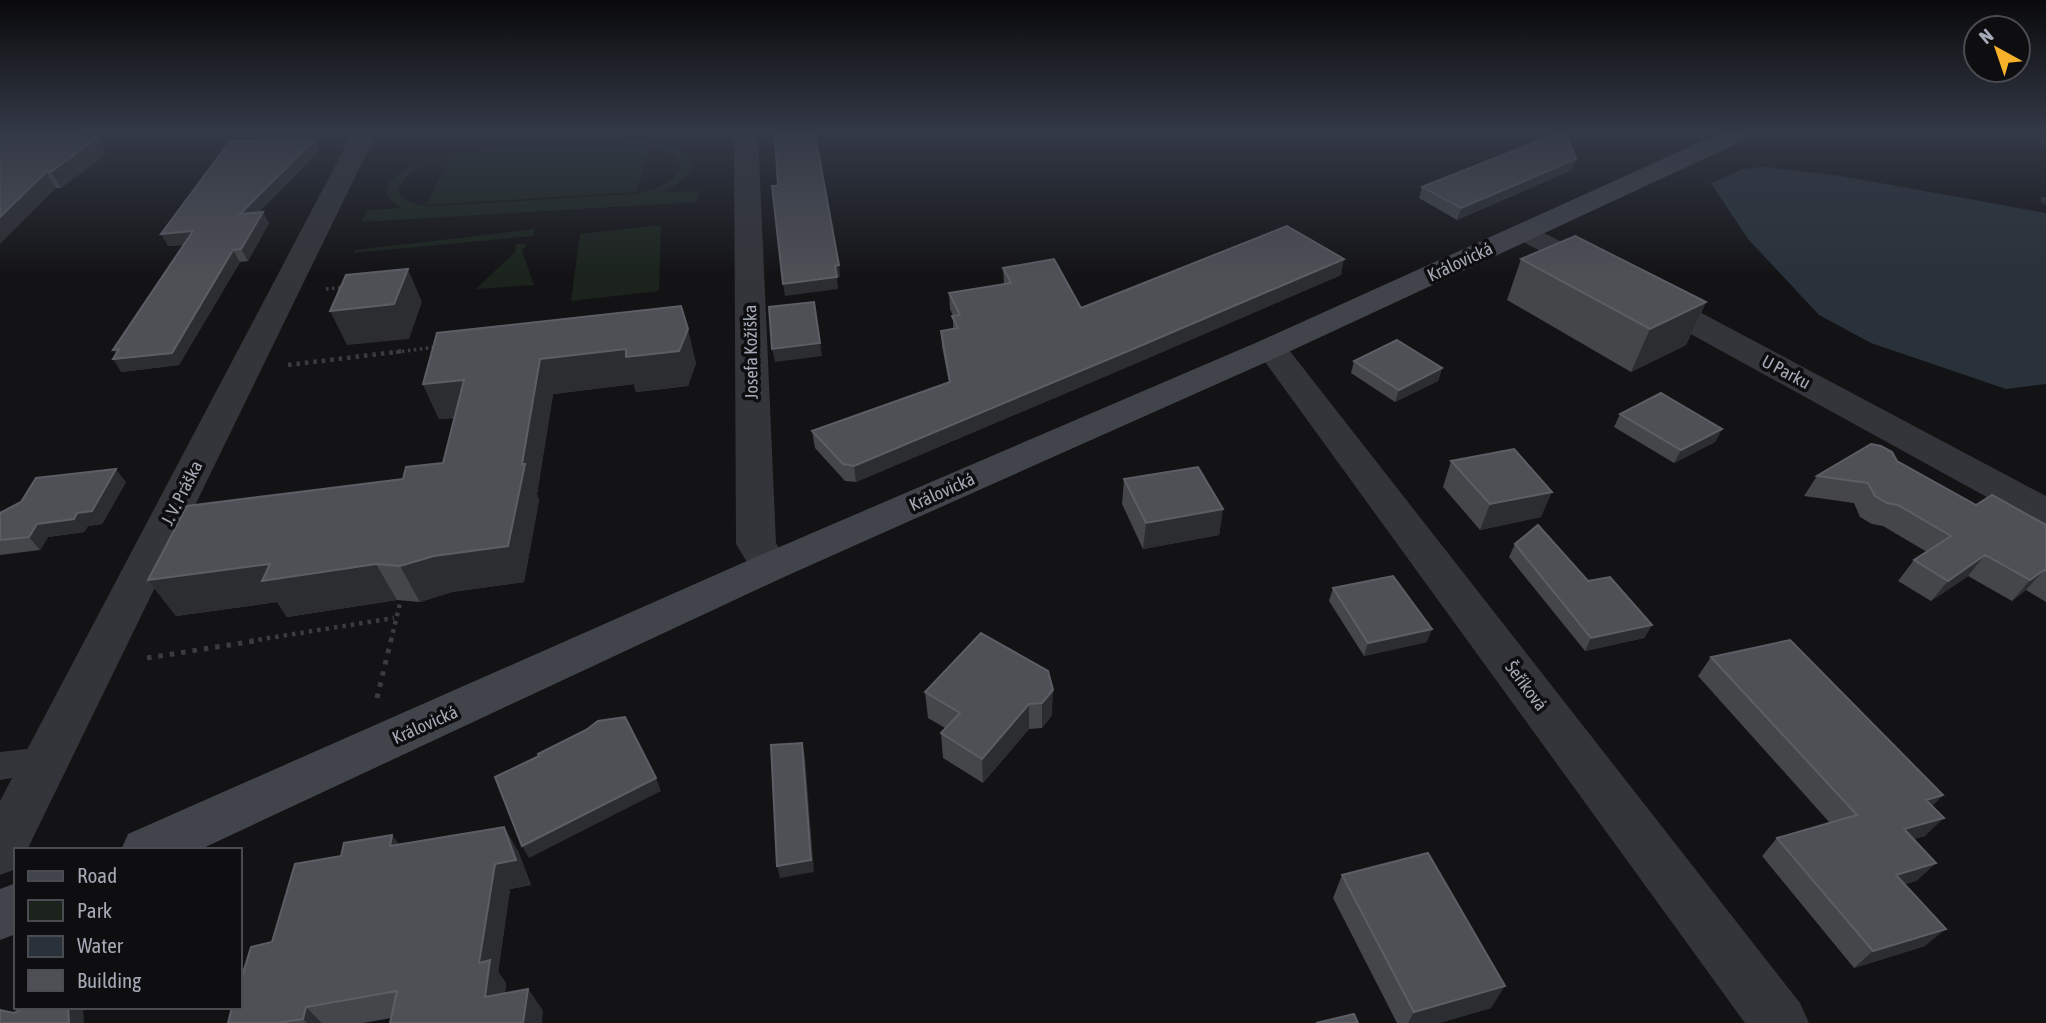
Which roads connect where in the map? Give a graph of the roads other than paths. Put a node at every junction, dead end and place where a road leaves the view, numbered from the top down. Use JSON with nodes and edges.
{"nodes":[{"id":1,"x":340,"y":182,"type":"edge"},
{"id":2,"x":747,"y":182,"type":"edge"},
{"id":3,"x":1635,"y":182,"type":"edge"},
{"id":4,"x":1526,"y":232,"type":"junction"},
{"id":5,"x":1271,"y":348,"type":"junction"},
{"id":6,"x":2046,"y":513,"type":"edge"},
{"id":7,"x":770,"y":567,"type":"junction"},
{"id":8,"x":45,"y":761,"type":"junction"},
{"id":9,"x":0,"y":766,"type":"edge"},
{"id":10,"x":150,"y":848,"type":"edge"},
{"id":11,"x":0,"y":852,"type":"edge"},
{"id":12,"x":1780,"y":1023,"type":"edge"}],
"edges":[{"from":1,"to":8,"type":"street","name":"J. V. Práška"},
{"from":2,"to":7,"type":"street","name":"Josefa Kožíška"},
{"from":3,"to":4,"type":"main road","name":"Královická"},
{"from":4,"to":5,"type":"main road","name":"Královická"},
{"from":4,"to":6,"type":"street","name":"U Parku"},
{"from":5,"to":7,"type":"main road","name":"Královická"},
{"from":5,"to":12,"type":"street","name":"Šeříková"},
{"from":7,"to":10,"type":"main road","name":"Královická"},
{"from":8,"to":9,"type":"lane"},
{"from":8,"to":11,"type":"street","name":"J. V. Práška"}]}
